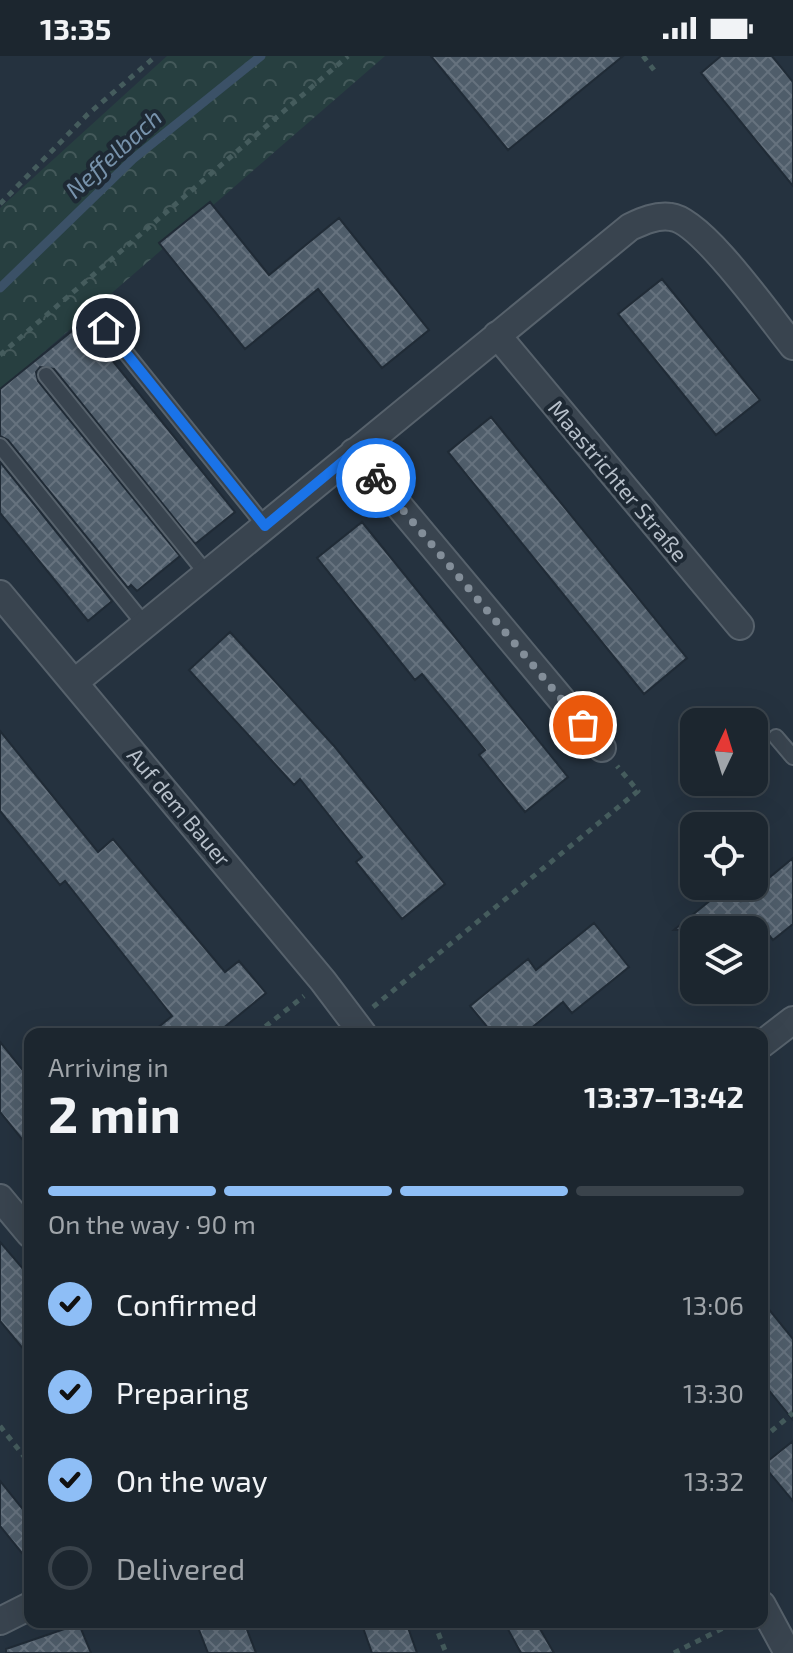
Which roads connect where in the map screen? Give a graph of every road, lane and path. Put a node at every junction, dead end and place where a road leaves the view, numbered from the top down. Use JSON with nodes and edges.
{"nodes":[{"id":1,"x":156,"y":56,"type":"edge"},
{"id":2,"x":348,"y":56,"type":"edge"},
{"id":3,"x":643,"y":56,"type":"edge"},
{"id":4,"x":654,"y":70,"type":"dead end"},
{"id":5,"x":0,"y":204,"type":"edge"},
{"id":6,"x":106,"y":328,"type":"dead end"},
{"id":7,"x":497,"y":335,"type":"junction"},
{"id":8,"x":793,"y":346,"type":"edge"},
{"id":9,"x":0,"y":355,"type":"edge"},
{"id":10,"x":46,"y":375,"type":"dead end"},
{"id":11,"x":0,"y":446,"type":"edge"},
{"id":12,"x":354,"y":452,"type":"junction"},
{"id":13,"x":265,"y":526,"type":"junction"},
{"id":14,"x":207,"y":574,"type":"junction"},
{"id":15,"x":0,"y":594,"type":"edge"},
{"id":16,"x":145,"y":625,"type":"junction"},
{"id":17,"x":740,"y":626,"type":"dead end"},
{"id":18,"x":75,"y":682,"type":"junction"},
{"id":19,"x":776,"y":737,"type":"dead end"},
{"id":20,"x":602,"y":748,"type":"dead end"},
{"id":21,"x":793,"y":757,"type":"edge"},
{"id":22,"x":638,"y":791,"type":"dead end"},
{"id":23,"x":323,"y":981,"type":"junction"},
{"id":24,"x":793,"y":1020,"type":"edge"},
{"id":25,"x":264,"y":1028,"type":"edge"},
{"id":26,"x":358,"y":1028,"type":"edge"},
{"id":27,"x":768,"y":1039,"type":"edge"},
{"id":28,"x":4,"y":1202,"type":"edge"},
{"id":29,"x":24,"y":1227,"type":"edge"},
{"id":30,"x":793,"y":1413,"type":"edge"},
{"id":31,"x":0,"y":1426,"type":"edge"},
{"id":32,"x":768,"y":1434,"type":"edge"},
{"id":33,"x":24,"y":1456,"type":"edge"},
{"id":34,"x":24,"y":1609,"type":"edge"},
{"id":35,"x":768,"y":1616,"type":"edge"},
{"id":36,"x":0,"y":1621,"type":"edge"},
{"id":37,"x":436,"y":1628,"type":"edge"},
{"id":38,"x":723,"y":1628,"type":"edge"},
{"id":39,"x":446,"y":1653,"type":"edge"},
{"id":40,"x":674,"y":1653,"type":"edge"},
{"id":41,"x":788,"y":1653,"type":"edge"}],
"edges":[{"from":1,"to":5,"type":"path"},
{"from":2,"to":9,"type":"path"},
{"from":3,"to":4,"type":"path"},
{"from":6,"to":13,"type":"lane"},
{"from":7,"to":8,"type":"street"},
{"from":7,"to":12,"type":"street"},
{"from":7,"to":17,"type":"street","name":"Maastrichter Straße"},
{"from":10,"to":14,"type":"lane"},
{"from":11,"to":16,"type":"lane"},
{"from":12,"to":13,"type":"street"},
{"from":12,"to":20,"type":"street"},
{"from":13,"to":14,"type":"street"},
{"from":14,"to":16,"type":"street"},
{"from":15,"to":18,"type":"street","name":"Auf dem Bauer"},
{"from":16,"to":18,"type":"street"},
{"from":18,"to":23,"type":"street","name":"Auf dem Bauer"},
{"from":19,"to":21,"type":"lane"},
{"from":22,"to":26,"type":"path"},
{"from":23,"to":25,"type":"path"},
{"from":23,"to":26,"type":"street","name":"Auf dem Bauer"},
{"from":24,"to":27,"type":"street"},
{"from":28,"to":29,"type":"street"},
{"from":30,"to":32,"type":"path"},
{"from":31,"to":33,"type":"path"},
{"from":34,"to":36,"type":"street"},
{"from":35,"to":41,"type":"street"},
{"from":37,"to":39,"type":"path"},
{"from":38,"to":40,"type":"path"}]}
